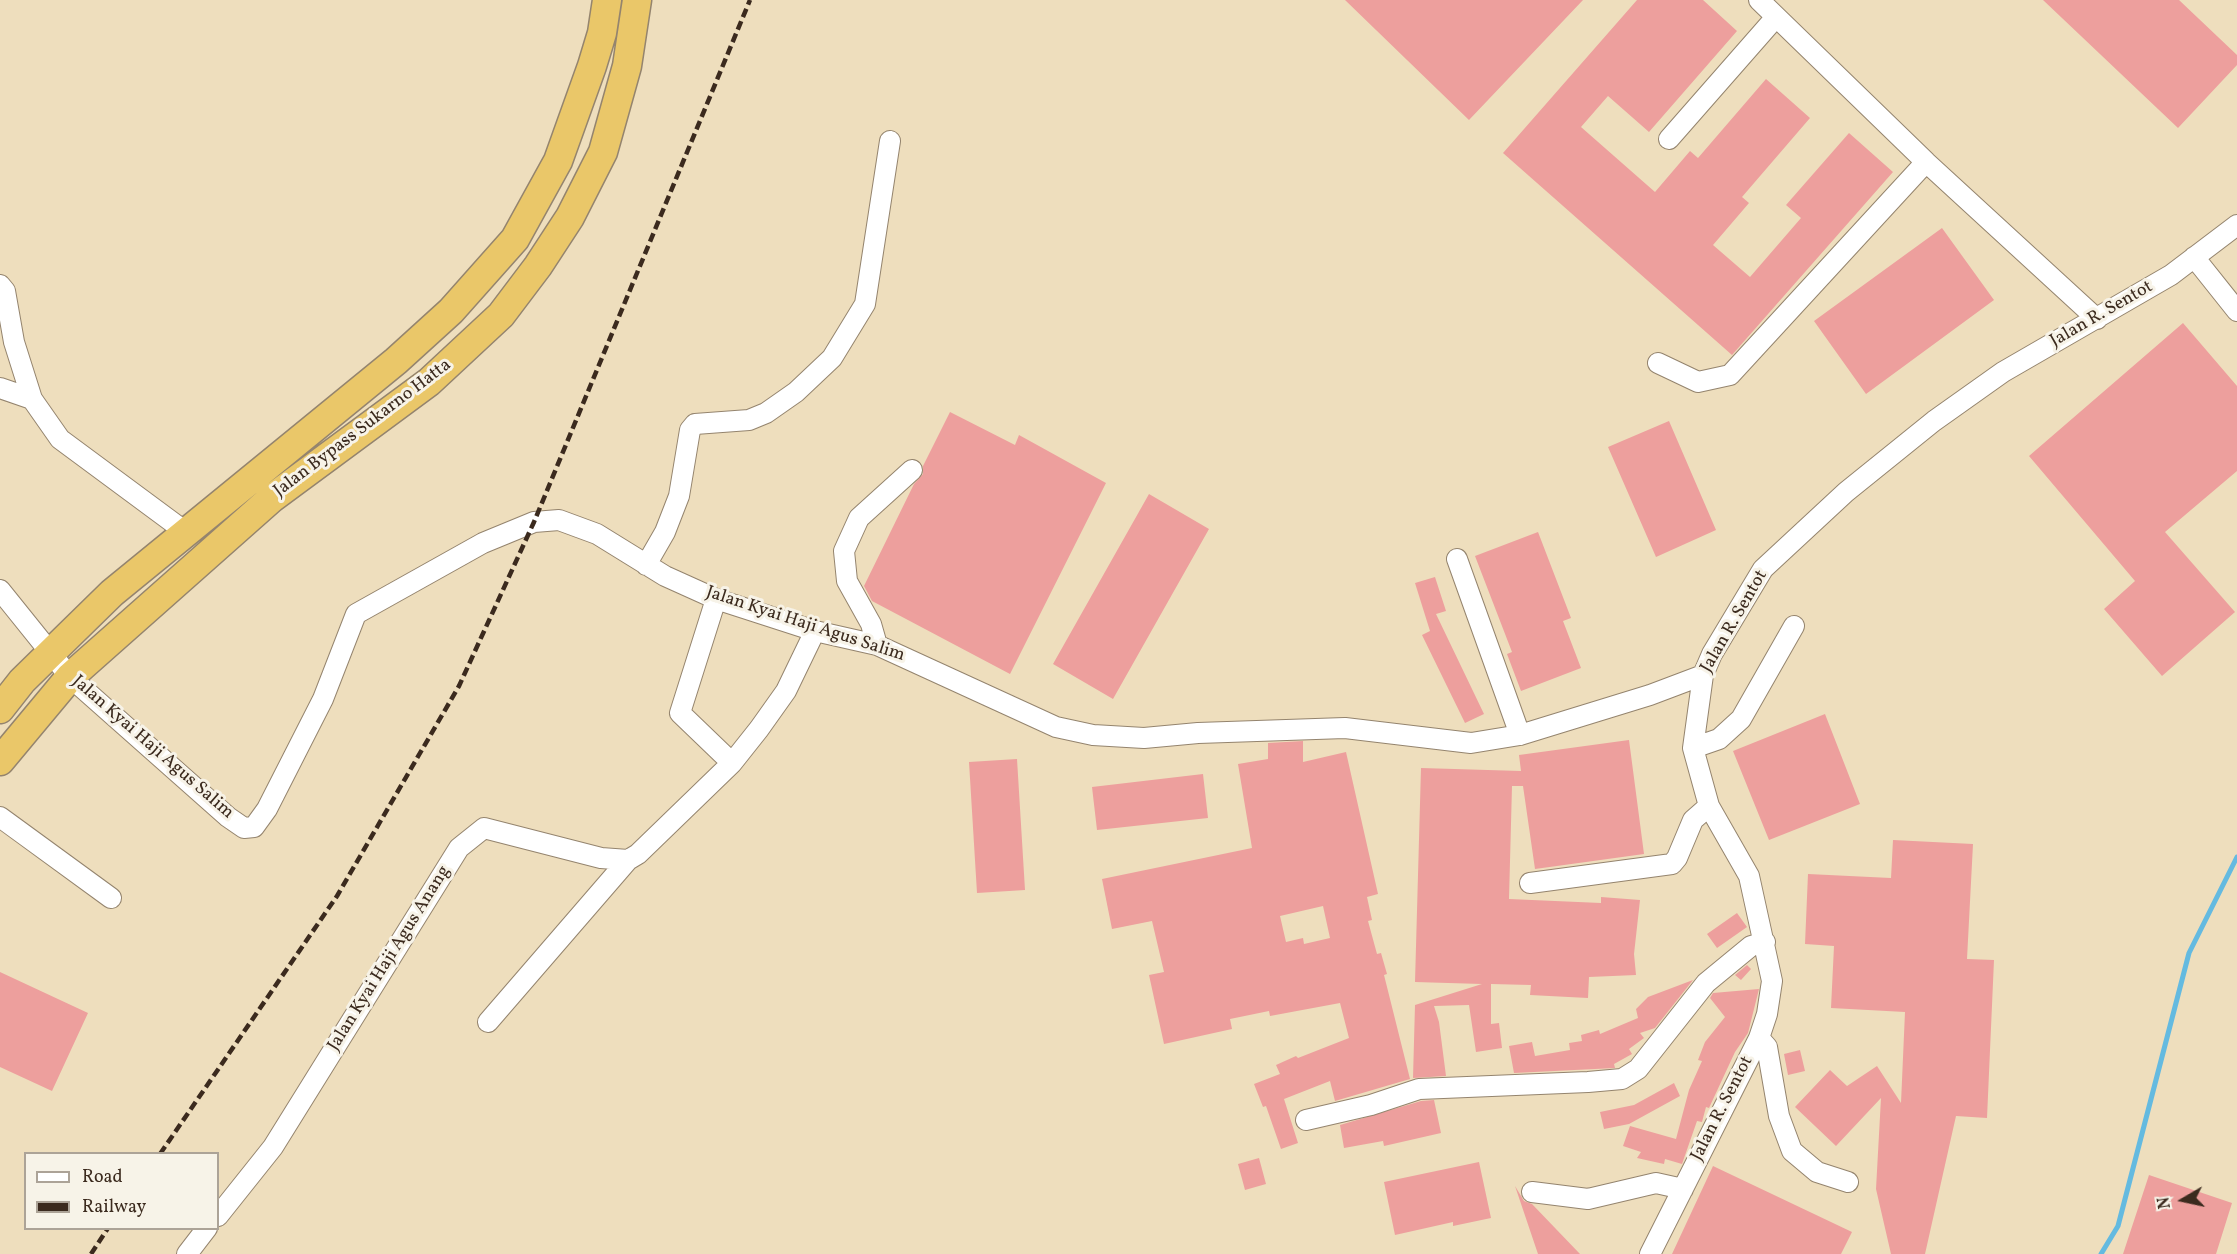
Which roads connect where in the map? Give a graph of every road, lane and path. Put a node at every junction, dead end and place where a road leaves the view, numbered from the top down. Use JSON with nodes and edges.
{"nodes":[{"id":1,"x":607,"y":0,"type":"edge"},
{"id":2,"x":637,"y":0,"type":"edge"},
{"id":3,"x":1759,"y":0,"type":"edge"},
{"id":4,"x":1776,"y":17,"type":"junction"},
{"id":5,"x":1669,"y":139,"type":"dead end"},
{"id":6,"x":890,"y":141,"type":"dead end"},
{"id":7,"x":1926,"y":162,"type":"junction"},
{"id":8,"x":2237,"y":225,"type":"edge"},
{"id":9,"x":2194,"y":257,"type":"junction"},
{"id":10,"x":0,"y":285,"type":"edge"},
{"id":11,"x":2237,"y":311,"type":"edge"},
{"id":12,"x":2097,"y":319,"type":"junction"},
{"id":13,"x":1659,"y":363,"type":"dead end"},
{"id":14,"x":0,"y":388,"type":"edge"},
{"id":15,"x":32,"y":399,"type":"junction"},
{"id":16,"x":912,"y":470,"type":"dead end"},
{"id":17,"x":187,"y":533,"type":"junction"},
{"id":18,"x":1457,"y":559,"type":"dead end"},
{"id":19,"x":646,"y":565,"type":"junction"},
{"id":20,"x":0,"y":590,"type":"edge"},
{"id":21,"x":716,"y":599,"type":"junction"},
{"id":22,"x":1794,"y":626,"type":"dead end"},
{"id":23,"x":815,"y":631,"type":"junction"},
{"id":24,"x":877,"y":645,"type":"junction"},
{"id":25,"x":50,"y":654,"type":"junction"},
{"id":26,"x":1703,"y":675,"type":"junction"},
{"id":27,"x":70,"y":677,"type":"junction"},
{"id":28,"x":0,"y":709,"type":"edge"},
{"id":29,"x":1521,"y":735,"type":"junction"},
{"id":30,"x":1694,"y":748,"type":"junction"},
{"id":31,"x":0,"y":761,"type":"edge"},
{"id":32,"x":732,"y":763,"type":"junction"},
{"id":33,"x":1709,"y":806,"type":"junction"},
{"id":34,"x":0,"y":817,"type":"edge"},
{"id":35,"x":628,"y":860,"type":"junction"},
{"id":36,"x":1530,"y":883,"type":"dead end"},
{"id":37,"x":111,"y":898,"type":"dead end"},
{"id":38,"x":1765,"y":942,"type":"junction"},
{"id":39,"x":488,"y":1022,"type":"dead end"},
{"id":40,"x":1759,"y":1038,"type":"junction"},
{"id":41,"x":1306,"y":1120,"type":"dead end"},
{"id":42,"x":1848,"y":1182,"type":"dead end"},
{"id":43,"x":1683,"y":1189,"type":"junction"},
{"id":44,"x":1532,"y":1192,"type":"dead end"},
{"id":45,"x":219,"y":1215,"type":"edge"},
{"id":46,"x":205,"y":1230,"type":"edge"},
{"id":47,"x":187,"y":1254,"type":"edge"},
{"id":48,"x":1650,"y":1254,"type":"edge"}],
"edges":[{"from":1,"to":17,"type":"highway","name":"Jalan Bypass Sukarno Hatta"},
{"from":2,"to":27,"type":"highway","name":"Jalan Bypass Sukarno Hatta"},
{"from":3,"to":4,"type":"street"},
{"from":4,"to":5,"type":"street"},
{"from":4,"to":7,"type":"street"},
{"from":6,"to":19,"type":"street"},
{"from":7,"to":12,"type":"street"},
{"from":7,"to":13,"type":"street"},
{"from":8,"to":9,"type":"street","name":"Jalan R. Sentot"},
{"from":9,"to":11,"type":"street"},
{"from":9,"to":12,"type":"street","name":"Jalan R. Sentot"},
{"from":10,"to":15,"type":"street"},
{"from":12,"to":26,"type":"street","name":"Jalan R. Sentot"},
{"from":14,"to":15,"type":"street"},
{"from":15,"to":17,"type":"street"},
{"from":16,"to":24,"type":"street"},
{"from":17,"to":25,"type":"highway","name":"Jalan Bypass Sukarno Hatta"},
{"from":18,"to":29,"type":"street"},
{"from":19,"to":21,"type":"street","name":"Jalan Kyai Haji Agus Salim"},
{"from":19,"to":27,"type":"street","name":"Jalan Kyai Haji Agus Salim"},
{"from":20,"to":25,"type":"street","name":"Jalan Kyai Haji Agus Salim"},
{"from":21,"to":23,"type":"street","name":"Jalan Kyai Haji Agus Salim"},
{"from":21,"to":32,"type":"street"},
{"from":22,"to":30,"type":"street"},
{"from":23,"to":24,"type":"street","name":"Jalan Kyai Haji Agus Salim"},
{"from":23,"to":32,"type":"street"},
{"from":24,"to":29,"type":"street","name":"Jalan Kyai Haji Agus Salim"},
{"from":25,"to":27,"type":"street","name":"Jalan Kyai Haji Agus Salim"},
{"from":25,"to":28,"type":"highway","name":"Jalan Bypass Sukarno Hatta"},
{"from":26,"to":29,"type":"street","name":"Jalan Kyai Haji Agus Salim"},
{"from":26,"to":30,"type":"street","name":"Jalan R. Sentot"},
{"from":27,"to":31,"type":"highway","name":"Jalan Bypass Sukarno Hatta"},
{"from":30,"to":33,"type":"street","name":"Jalan R. Sentot"},
{"from":32,"to":35,"type":"street"},
{"from":33,"to":36,"type":"street"},
{"from":33,"to":38,"type":"street","name":"Jalan R. Sentot"},
{"from":34,"to":37,"type":"street"},
{"from":35,"to":39,"type":"street"},
{"from":35,"to":45,"type":"street","name":"Jalan Kyai Haji Agus Anang"},
{"from":38,"to":40,"type":"street","name":"Jalan R. Sentot"},
{"from":38,"to":41,"type":"street"},
{"from":40,"to":42,"type":"street"},
{"from":40,"to":43,"type":"street","name":"Jalan R. Sentot"},
{"from":43,"to":44,"type":"street"},
{"from":43,"to":48,"type":"street","name":"Jalan R. Sentot"},
{"from":46,"to":47,"type":"street"}]}
